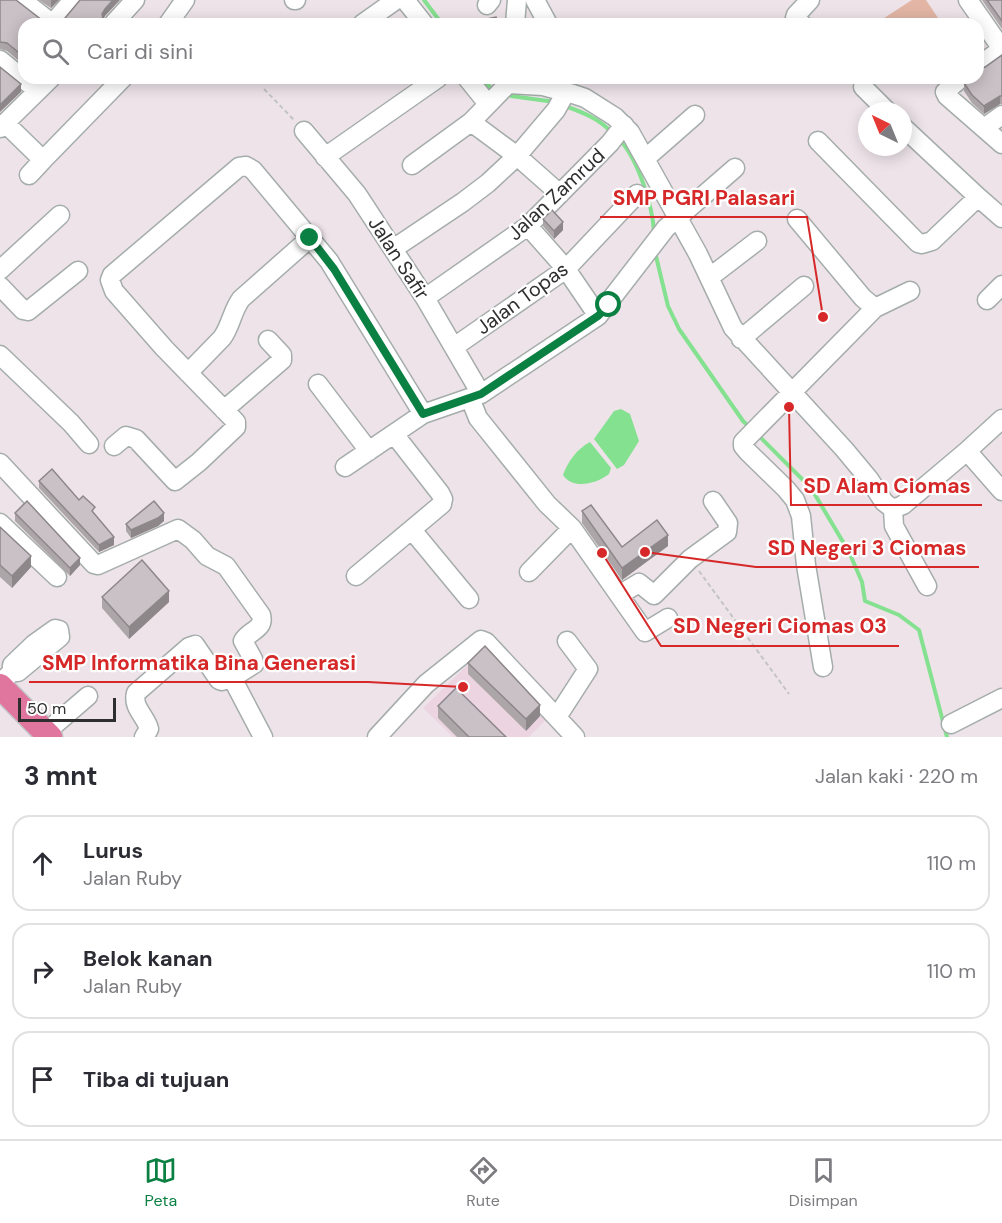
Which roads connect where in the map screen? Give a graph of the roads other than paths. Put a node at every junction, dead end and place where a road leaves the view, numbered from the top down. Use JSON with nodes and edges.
{"nodes":[{"id":1,"x":22,"y":0,"type":"edge"},
{"id":2,"x":74,"y":0,"type":"edge"},
{"id":3,"x":135,"y":0,"type":"edge"},
{"id":4,"x":185,"y":0,"type":"edge"},
{"id":5,"x":396,"y":0,"type":"edge"},
{"id":6,"x":405,"y":0,"type":"edge"},
{"id":7,"x":517,"y":0,"type":"edge"},
{"id":8,"x":535,"y":0,"type":"edge"},
{"id":9,"x":810,"y":0,"type":"edge"},
{"id":10,"x":977,"y":3,"type":"edge"},
{"id":11,"x":45,"y":18,"type":"edge"},
{"id":12,"x":58,"y":18,"type":"edge"},
{"id":13,"x":118,"y":18,"type":"edge"},
{"id":14,"x":172,"y":18,"type":"edge"},
{"id":15,"x":370,"y":18,"type":"edge"},
{"id":16,"x":416,"y":18,"type":"edge"},
{"id":17,"x":516,"y":18,"type":"edge"},
{"id":18,"x":545,"y":18,"type":"edge"},
{"id":19,"x":795,"y":18,"type":"edge"},
{"id":20,"x":1002,"y":49,"type":"edge"},
{"id":21,"x":0,"y":60,"type":"edge"},
{"id":22,"x":984,"y":62,"type":"edge"},
{"id":23,"x":18,"y":70,"type":"edge"},
{"id":24,"x":44,"y":84,"type":"edge"},
{"id":25,"x":114,"y":84,"type":"edge"},
{"id":26,"x":429,"y":84,"type":"edge"},
{"id":27,"x":484,"y":84,"type":"edge"},
{"id":28,"x":954,"y":84,"type":"edge"},
{"id":29,"x":863,"y":87,"type":"dead end"},
{"id":30,"x":501,"y":90,"type":"edge"},
{"id":31,"x":560,"y":94,"type":"edge"},
{"id":32,"x":878,"y":102,"type":"edge"},
{"id":33,"x":695,"y":115,"type":"dead end"},
{"id":34,"x":1002,"y":115,"type":"edge"},
{"id":35,"x":471,"y":122,"type":"junction"},
{"id":36,"x":3,"y":125,"type":"edge"},
{"id":37,"x":984,"y":128,"type":"junction"},
{"id":38,"x":304,"y":131,"type":"road end"},
{"id":39,"x":618,"y":133,"type":"junction"},
{"id":40,"x":912,"y":135,"type":"edge"},
{"id":41,"x":818,"y":141,"type":"dead end"},
{"id":42,"x":1002,"y":144,"type":"edge"},
{"id":43,"x":517,"y":156,"type":"junction"},
{"id":44,"x":325,"y":157,"type":"junction"},
{"id":45,"x":646,"y":158,"type":"junction"},
{"id":46,"x":43,"y":160,"type":"junction"},
{"id":47,"x":412,"y":165,"type":"dead end"},
{"id":48,"x":735,"y":168,"type":"dead end"},
{"id":49,"x":29,"y":175,"type":"dead end"},
{"id":50,"x":560,"y":194,"type":"junction"},
{"id":51,"x":637,"y":194,"type":"dead end"},
{"id":52,"x":978,"y":197,"type":"junction"},
{"id":53,"x":60,"y":215,"type":"dead end"},
{"id":54,"x":1002,"y":218,"type":"edge"},
{"id":55,"x":797,"y":219,"type":"dead end"},
{"id":56,"x":672,"y":222,"type":"junction"},
{"id":57,"x":528,"y":226,"type":"junction"},
{"id":58,"x":310,"y":238,"type":"junction"},
{"id":59,"x":757,"y":241,"type":"dead end"},
{"id":60,"x":393,"y":249,"type":"junction"},
{"id":61,"x":566,"y":269,"type":"junction"},
{"id":62,"x":0,"y":270,"type":"edge"},
{"id":63,"x":78,"y":271,"type":"dead end"},
{"id":64,"x":710,"y":277,"type":"junction"},
{"id":65,"x":1002,"y":285,"type":"edge"},
{"id":66,"x":0,"y":286,"type":"edge"},
{"id":67,"x":804,"y":286,"type":"dead end"},
{"id":68,"x":910,"y":291,"type":"dead end"},
{"id":69,"x":425,"y":298,"type":"junction"},
{"id":70,"x":987,"y":300,"type":"dead end"},
{"id":71,"x":875,"y":308,"type":"junction"},
{"id":72,"x":598,"y":316,"type":"junction"},
{"id":73,"x":741,"y":339,"type":"junction"},
{"id":74,"x":268,"y":340,"type":"dead end"},
{"id":75,"x":454,"y":347,"type":"junction"},
{"id":76,"x":2,"y":362,"type":"edge"},
{"id":77,"x":188,"y":373,"type":"junction"},
{"id":78,"x":318,"y":384,"type":"dead end"},
{"id":79,"x":792,"y":392,"type":"junction"},
{"id":80,"x":475,"y":396,"type":"junction"},
{"id":81,"x":224,"y":410,"type":"junction"},
{"id":82,"x":423,"y":414,"type":"junction"},
{"id":83,"x":1002,"y":419,"type":"edge"},
{"id":84,"x":394,"y":434,"type":"junction"},
{"id":85,"x":89,"y":444,"type":"dead end"},
{"id":86,"x":114,"y":447,"type":"dead end"},
{"id":87,"x":369,"y":451,"type":"junction"},
{"id":88,"x":967,"y":451,"type":"junction"},
{"id":89,"x":0,"y":464,"type":"edge"},
{"id":90,"x":345,"y":467,"type":"dead end"},
{"id":91,"x":7,"y":485,"type":"edge"},
{"id":92,"x":1002,"y":491,"type":"edge"},
{"id":93,"x":713,"y":501,"type":"dead end"},
{"id":94,"x":893,"y":509,"type":"junction"},
{"id":95,"x":0,"y":524,"type":"edge"},
{"id":96,"x":572,"y":528,"type":"junction"},
{"id":97,"x":412,"y":530,"type":"junction"},
{"id":98,"x":529,"y":572,"type":"dead end"},
{"id":99,"x":356,"y":576,"type":"dead end"},
{"id":100,"x":57,"y":577,"type":"dead end"},
{"id":101,"x":927,"y":586,"type":"dead end"},
{"id":102,"x":619,"y":595,"type":"junction"},
{"id":103,"x":469,"y":599,"type":"dead end"},
{"id":104,"x":668,"y":618,"type":"dead end"},
{"id":105,"x":567,"y":641,"type":"dead end"},
{"id":106,"x":823,"y":667,"type":"dead end"},
{"id":107,"x":232,"y":678,"type":"junction"},
{"id":108,"x":4,"y":686,"type":"edge"},
{"id":109,"x":88,"y":696,"type":"dead end"},
{"id":110,"x":1002,"y":698,"type":"edge"},
{"id":111,"x":557,"y":717,"type":"junction"},
{"id":112,"x":951,"y":724,"type":"dead end"},
{"id":113,"x":47,"y":735,"type":"edge"},
{"id":114,"x":144,"y":737,"type":"edge"},
{"id":115,"x":263,"y":737,"type":"edge"},
{"id":116,"x":377,"y":737,"type":"edge"},
{"id":117,"x":575,"y":737,"type":"edge"}],
"edges":[{"from":1,"to":11,"type":"street"},
{"from":2,"to":12,"type":"street"},
{"from":3,"to":13,"type":"street"},
{"from":4,"to":14,"type":"street"},
{"from":5,"to":15,"type":"street"},
{"from":6,"to":16,"type":"street"},
{"from":7,"to":17,"type":"street"},
{"from":8,"to":18,"type":"street"},
{"from":9,"to":19,"type":"street"},
{"from":10,"to":20,"type":"street"},
{"from":20,"to":22,"type":"street"},
{"from":21,"to":23,"type":"street"},
{"from":24,"to":36,"type":"street"},
{"from":25,"to":46,"type":"street"},
{"from":26,"to":44,"type":"street"},
{"from":27,"to":30,"type":"street"},
{"from":28,"to":37,"type":"street"},
{"from":29,"to":32,"type":"street"},
{"from":30,"to":31,"type":"street"},
{"from":30,"to":35,"type":"street"},
{"from":31,"to":39,"type":"street"},
{"from":31,"to":43,"type":"street"},
{"from":33,"to":45,"type":"street"},
{"from":34,"to":37,"type":"street"},
{"from":35,"to":43,"type":"street"},
{"from":35,"to":47,"type":"street"},
{"from":36,"to":46,"type":"street"},
{"from":37,"to":42,"type":"street"},
{"from":38,"to":44,"type":"street","name":"Jalan Safir"},
{"from":39,"to":45,"type":"street"},
{"from":39,"to":50,"type":"street","name":"Jalan Zamrud"},
{"from":40,"to":52,"type":"street"},
{"from":41,"to":52,"type":"street"},
{"from":43,"to":50,"type":"street"},
{"from":43,"to":60,"type":"street"},
{"from":44,"to":60,"type":"street","name":"Jalan Safir"},
{"from":45,"to":56,"type":"street"},
{"from":46,"to":49,"type":"street"},
{"from":48,"to":56,"type":"street"},
{"from":50,"to":57,"type":"street","name":"Jalan Zamrud"},
{"from":51,"to":61,"type":"street","name":"Jalan Topas"},
{"from":52,"to":54,"type":"street"},
{"from":53,"to":62,"type":"street"},
{"from":55,"to":71,"type":"street"},
{"from":56,"to":64,"type":"street"},
{"from":56,"to":72,"type":"street"},
{"from":57,"to":61,"type":"street"},
{"from":57,"to":69,"type":"street","name":"Jalan Zamrud"},
{"from":58,"to":77,"type":"street"},
{"from":58,"to":77,"type":"street"},
{"from":58,"to":82,"type":"street"},
{"from":59,"to":64,"type":"street"},
{"from":60,"to":69,"type":"street","name":"Jalan Safir"},
{"from":61,"to":72,"type":"street"},
{"from":61,"to":75,"type":"street","name":"Jalan Topas"},
{"from":63,"to":66,"type":"street"},
{"from":64,"to":73,"type":"street"},
{"from":65,"to":70,"type":"street"},
{"from":67,"to":73,"type":"street"},
{"from":68,"to":71,"type":"street"},
{"from":69,"to":75,"type":"street","name":"Jalan Safir"},
{"from":71,"to":79,"type":"street"},
{"from":72,"to":80,"type":"street"},
{"from":73,"to":79,"type":"street"},
{"from":74,"to":81,"type":"street"},
{"from":75,"to":80,"type":"street","name":"Jalan Safir"},
{"from":76,"to":85,"type":"street"},
{"from":77,"to":81,"type":"street"},
{"from":78,"to":87,"type":"street"},
{"from":79,"to":94,"type":"street"},
{"from":79,"to":106,"type":"street"},
{"from":80,"to":82,"type":"street"},
{"from":80,"to":96,"type":"street","name":"Jalan Safir"},
{"from":81,"to":86,"type":"street"},
{"from":82,"to":84,"type":"street"},
{"from":83,"to":88,"type":"street"},
{"from":84,"to":87,"type":"street"},
{"from":84,"to":97,"type":"street"},
{"from":87,"to":90,"type":"street"},
{"from":88,"to":92,"type":"street"},
{"from":88,"to":94,"type":"street"},
{"from":89,"to":91,"type":"street"},
{"from":91,"to":107,"type":"street"},
{"from":93,"to":102,"type":"street"},
{"from":94,"to":101,"type":"street"},
{"from":95,"to":100,"type":"street"},
{"from":96,"to":98,"type":"street"},
{"from":96,"to":102,"type":"street","name":"Jalan Safir"},
{"from":97,"to":99,"type":"street"},
{"from":97,"to":103,"type":"street"},
{"from":102,"to":104,"type":"street","name":"Jalan Safir"},
{"from":105,"to":111,"type":"street"},
{"from":107,"to":114,"type":"street"},
{"from":107,"to":115,"type":"street"},
{"from":108,"to":113,"type":"main road"},
{"from":109,"to":113,"type":"street"},
{"from":110,"to":112,"type":"street"},
{"from":111,"to":116,"type":"street"},
{"from":111,"to":117,"type":"street"}]}
